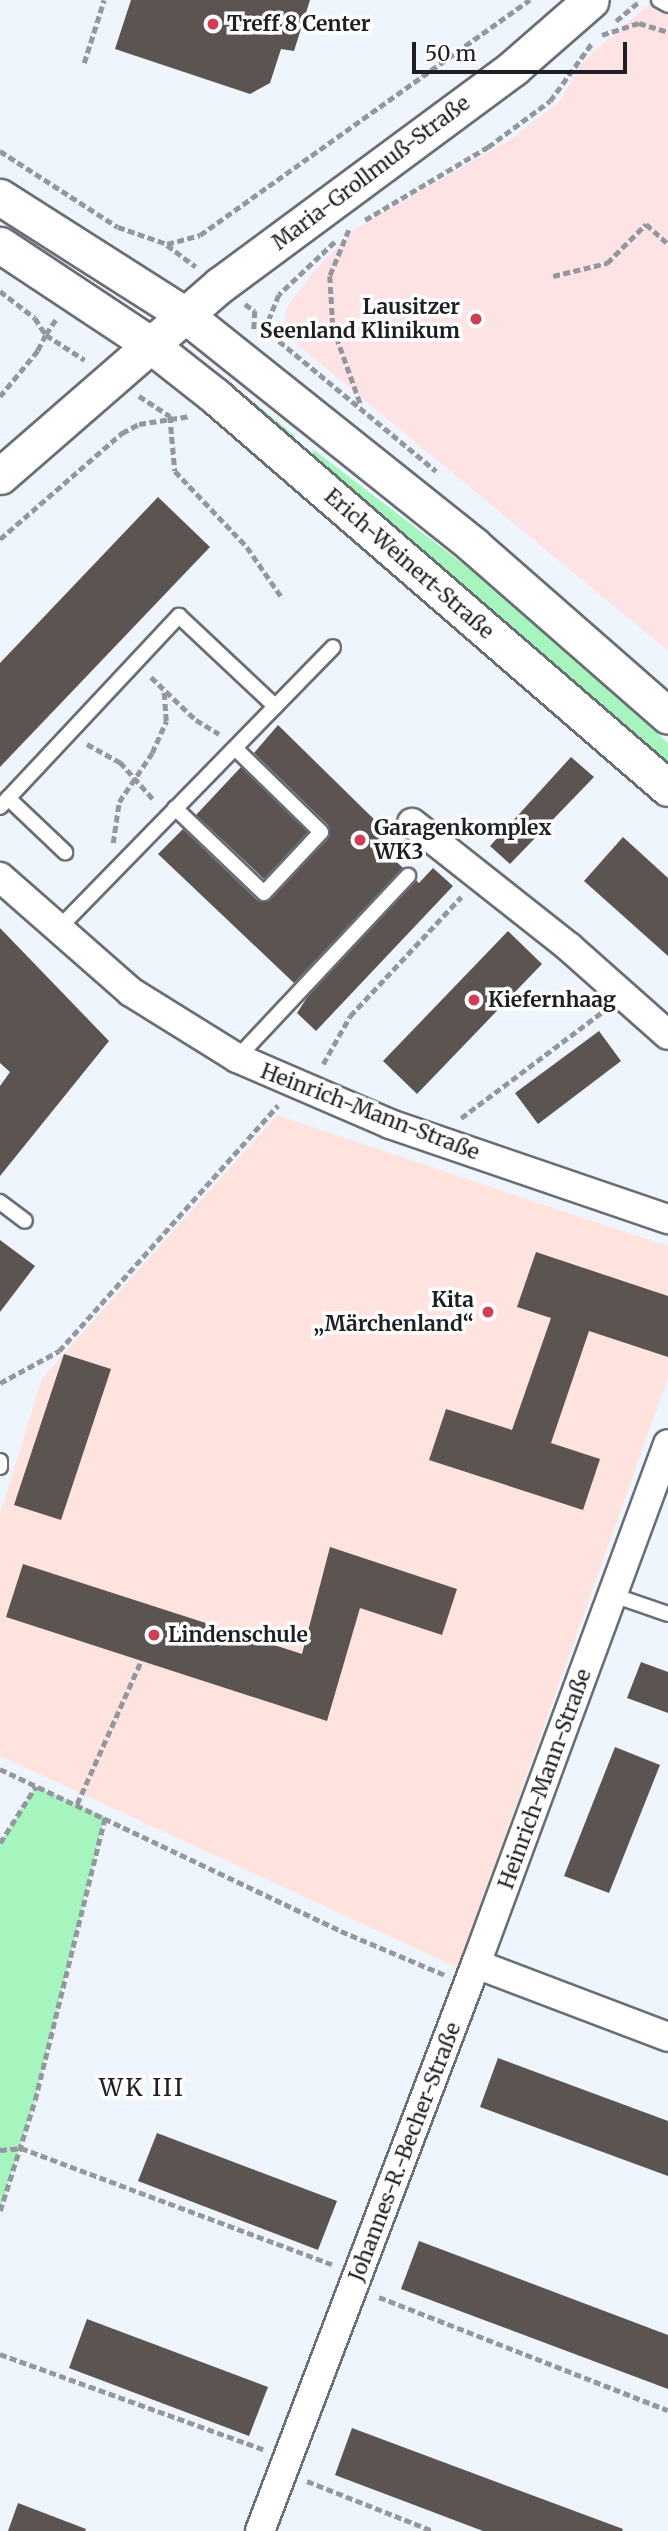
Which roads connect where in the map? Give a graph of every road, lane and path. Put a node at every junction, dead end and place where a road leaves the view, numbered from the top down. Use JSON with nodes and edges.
{"nodes":[{"id":1,"x":104,"y":0,"type":"edge"},
{"id":2,"x":530,"y":0,"type":"edge"},
{"id":3,"x":591,"y":0,"type":"edge"},
{"id":4,"x":641,"y":0,"type":"edge"},
{"id":5,"x":659,"y":0,"type":"edge"},
{"id":6,"x":668,"y":5,"type":"edge"},
{"id":7,"x":668,"y":32,"type":"edge"},
{"id":8,"x":598,"y":36,"type":"junction"},
{"id":9,"x":84,"y":63,"type":"dead end"},
{"id":10,"x":0,"y":151,"type":"edge"},
{"id":11,"x":0,"y":197,"type":"edge"},
{"id":12,"x":122,"y":220,"type":"dead end"},
{"id":13,"x":118,"y":227,"type":"junction"},
{"id":14,"x":349,"y":230,"type":"junction"},
{"id":15,"x":668,"y":244,"type":"edge"},
{"id":16,"x":0,"y":245,"type":"edge"},
{"id":17,"x":553,"y":276,"type":"dead end"},
{"id":18,"x":0,"y":291,"type":"edge"},
{"id":19,"x":184,"y":314,"type":"junction"},
{"id":20,"x":148,"y":343,"type":"junction"},
{"id":21,"x":249,"y":366,"type":"junction"},
{"id":22,"x":215,"y":396,"type":"junction"},
{"id":23,"x":0,"y":397,"type":"edge"},
{"id":24,"x":361,"y":406,"type":"dead end"},
{"id":25,"x":170,"y":416,"type":"junction"},
{"id":26,"x":0,"y":476,"type":"edge"},
{"id":27,"x":0,"y":539,"type":"edge"},
{"id":28,"x":283,"y":599,"type":"dead end"},
{"id":29,"x":333,"y":646,"type":"dead end"},
{"id":30,"x":135,"y":662,"type":"junction"},
{"id":31,"x":164,"y":690,"type":"junction"},
{"id":32,"x":275,"y":706,"type":"junction"},
{"id":33,"x":668,"y":716,"type":"edge"},
{"id":34,"x":62,"y":739,"type":"junction"},
{"id":35,"x":238,"y":744,"type":"junction"},
{"id":36,"x":134,"y":776,"type":"junction"},
{"id":37,"x":668,"y":788,"type":"edge"},
{"id":38,"x":4,"y":803,"type":"edge"},
{"id":39,"x":175,"y":808,"type":"junction"},
{"id":40,"x":412,"y":823,"type":"dead end"},
{"id":41,"x":65,"y":852,"type":"dead end"},
{"id":42,"x":115,"y":871,"type":"junction"},
{"id":43,"x":408,"y":876,"type":"dead end"},
{"id":44,"x":481,"y":876,"type":"junction"},
{"id":45,"x":0,"y":877,"type":"edge"},
{"id":46,"x":57,"y":930,"type":"junction"},
{"id":47,"x":625,"y":995,"type":"junction"},
{"id":48,"x":668,"y":1035,"type":"edge"},
{"id":49,"x":237,"y":1058,"type":"junction"},
{"id":50,"x":295,"y":1086,"type":"junction"},
{"id":51,"x":433,"y":1139,"type":"junction"},
{"id":52,"x":0,"y":1202,"type":"edge"},
{"id":53,"x":668,"y":1219,"type":"edge"},
{"id":54,"x":25,"y":1221,"type":"dead end"},
{"id":55,"x":0,"y":1383,"type":"edge"},
{"id":56,"x":668,"y":1444,"type":"edge"},
{"id":57,"x":0,"y":1461,"type":"edge"},
{"id":58,"x":0,"y":1467,"type":"edge"},
{"id":59,"x":661,"y":1483,"type":"edge"},
{"id":60,"x":613,"y":1595,"type":"junction"},
{"id":61,"x":668,"y":1614,"type":"edge"},
{"id":62,"x":141,"y":1661,"type":"dead end"},
{"id":63,"x":0,"y":1769,"type":"edge"},
{"id":64,"x":36,"y":1786,"type":"junction"},
{"id":65,"x":77,"y":1804,"type":"junction"},
{"id":66,"x":105,"y":1817,"type":"junction"},
{"id":67,"x":1,"y":1842,"type":"edge"},
{"id":68,"x":472,"y":1974,"type":"junction"},
{"id":69,"x":668,"y":2038,"type":"edge"},
{"id":70,"x":21,"y":2148,"type":"junction"},
{"id":71,"x":0,"y":2150,"type":"edge"},
{"id":72,"x":0,"y":2211,"type":"edge"},
{"id":73,"x":355,"y":2281,"type":"junction"},
{"id":74,"x":0,"y":2354,"type":"edge"},
{"id":75,"x":668,"y":2410,"type":"edge"},
{"id":76,"x":285,"y":2465,"type":"junction"},
{"id":77,"x":260,"y":2531,"type":"edge"},
{"id":78,"x":433,"y":2531,"type":"edge"}],
"edges":[{"from":1,"to":9,"type":"path"},
{"from":2,"to":13,"type":"path"},
{"from":3,"to":19,"type":"street","name":"Maria-Grollmuß-Straße"},
{"from":4,"to":8,"type":"path"},
{"from":5,"to":6,"type":"lane"},
{"from":7,"to":8,"type":"path"},
{"from":8,"to":14,"type":"path"},
{"from":10,"to":13,"type":"path"},
{"from":11,"to":19,"type":"street"},
{"from":12,"to":13,"type":"path"},
{"from":14,"to":21,"type":"path"},
{"from":14,"to":24,"type":"path"},
{"from":15,"to":17,"type":"path"},
{"from":16,"to":20,"type":"street","name":"Erich-Weinert-Straße"},
{"from":18,"to":23,"type":"path"},
{"from":19,"to":20,"type":"street","name":"Maria-Grollmuß-Straße"},
{"from":19,"to":21,"type":"street"},
{"from":20,"to":22,"type":"street","name":"Erich-Weinert-Straße"},
{"from":20,"to":26,"type":"street","name":"Maria-Grollmuß-Straße"},
{"from":21,"to":33,"type":"street"},
{"from":22,"to":25,"type":"path"},
{"from":22,"to":37,"type":"street","name":"Erich-Weinert-Straße"},
{"from":25,"to":27,"type":"path"},
{"from":25,"to":28,"type":"path"},
{"from":29,"to":32,"type":"lane"},
{"from":30,"to":31,"type":"path"},
{"from":30,"to":32,"type":"lane"},
{"from":30,"to":34,"type":"lane"},
{"from":31,"to":35,"type":"path"},
{"from":31,"to":36,"type":"path"},
{"from":32,"to":35,"type":"lane"},
{"from":34,"to":36,"type":"path"},
{"from":34,"to":38,"type":"lane"},
{"from":35,"to":39,"type":"lane"},
{"from":35,"to":39,"type":"lane"},
{"from":36,"to":39,"type":"path"},
{"from":36,"to":42,"type":"path"},
{"from":38,"to":41,"type":"lane"},
{"from":39,"to":42,"type":"lane"},
{"from":40,"to":44,"type":"street"},
{"from":42,"to":46,"type":"lane"},
{"from":43,"to":49,"type":"lane"},
{"from":44,"to":47,"type":"street"},
{"from":44,"to":50,"type":"path"},
{"from":45,"to":46,"type":"street","name":"Heinrich-Mann-Straße"},
{"from":46,"to":49,"type":"street","name":"Heinrich-Mann-Straße"},
{"from":47,"to":48,"type":"street"},
{"from":47,"to":51,"type":"path"},
{"from":49,"to":50,"type":"street","name":"Heinrich-Mann-Straße"},
{"from":50,"to":51,"type":"street","name":"Heinrich-Mann-Straße"},
{"from":50,"to":55,"type":"path"},
{"from":51,"to":53,"type":"street","name":"Heinrich-Mann-Straße"},
{"from":52,"to":54,"type":"lane"},
{"from":56,"to":59,"type":"street","name":"Heinrich-Mann-Straße"},
{"from":57,"to":58,"type":"lane"},
{"from":59,"to":60,"type":"street","name":"Heinrich-Mann-Straße"},
{"from":60,"to":61,"type":"lane"},
{"from":60,"to":68,"type":"street","name":"Heinrich-Mann-Straße"},
{"from":62,"to":65,"type":"path"},
{"from":63,"to":64,"type":"path"},
{"from":64,"to":65,"type":"path"},
{"from":64,"to":67,"type":"path"},
{"from":65,"to":66,"type":"path"},
{"from":66,"to":68,"type":"path"},
{"from":66,"to":70,"type":"path"},
{"from":68,"to":69,"type":"street"},
{"from":68,"to":73,"type":"street","name":"Johannes-R.-Becher-Straße"},
{"from":70,"to":71,"type":"path"},
{"from":70,"to":72,"type":"path"},
{"from":70,"to":73,"type":"path"},
{"from":73,"to":75,"type":"path"},
{"from":73,"to":76,"type":"street","name":"Johannes-R.-Becher-Straße"},
{"from":74,"to":76,"type":"path"},
{"from":76,"to":77,"type":"street","name":"Johannes-R.-Becher-Straße"},
{"from":76,"to":78,"type":"path"}]}
